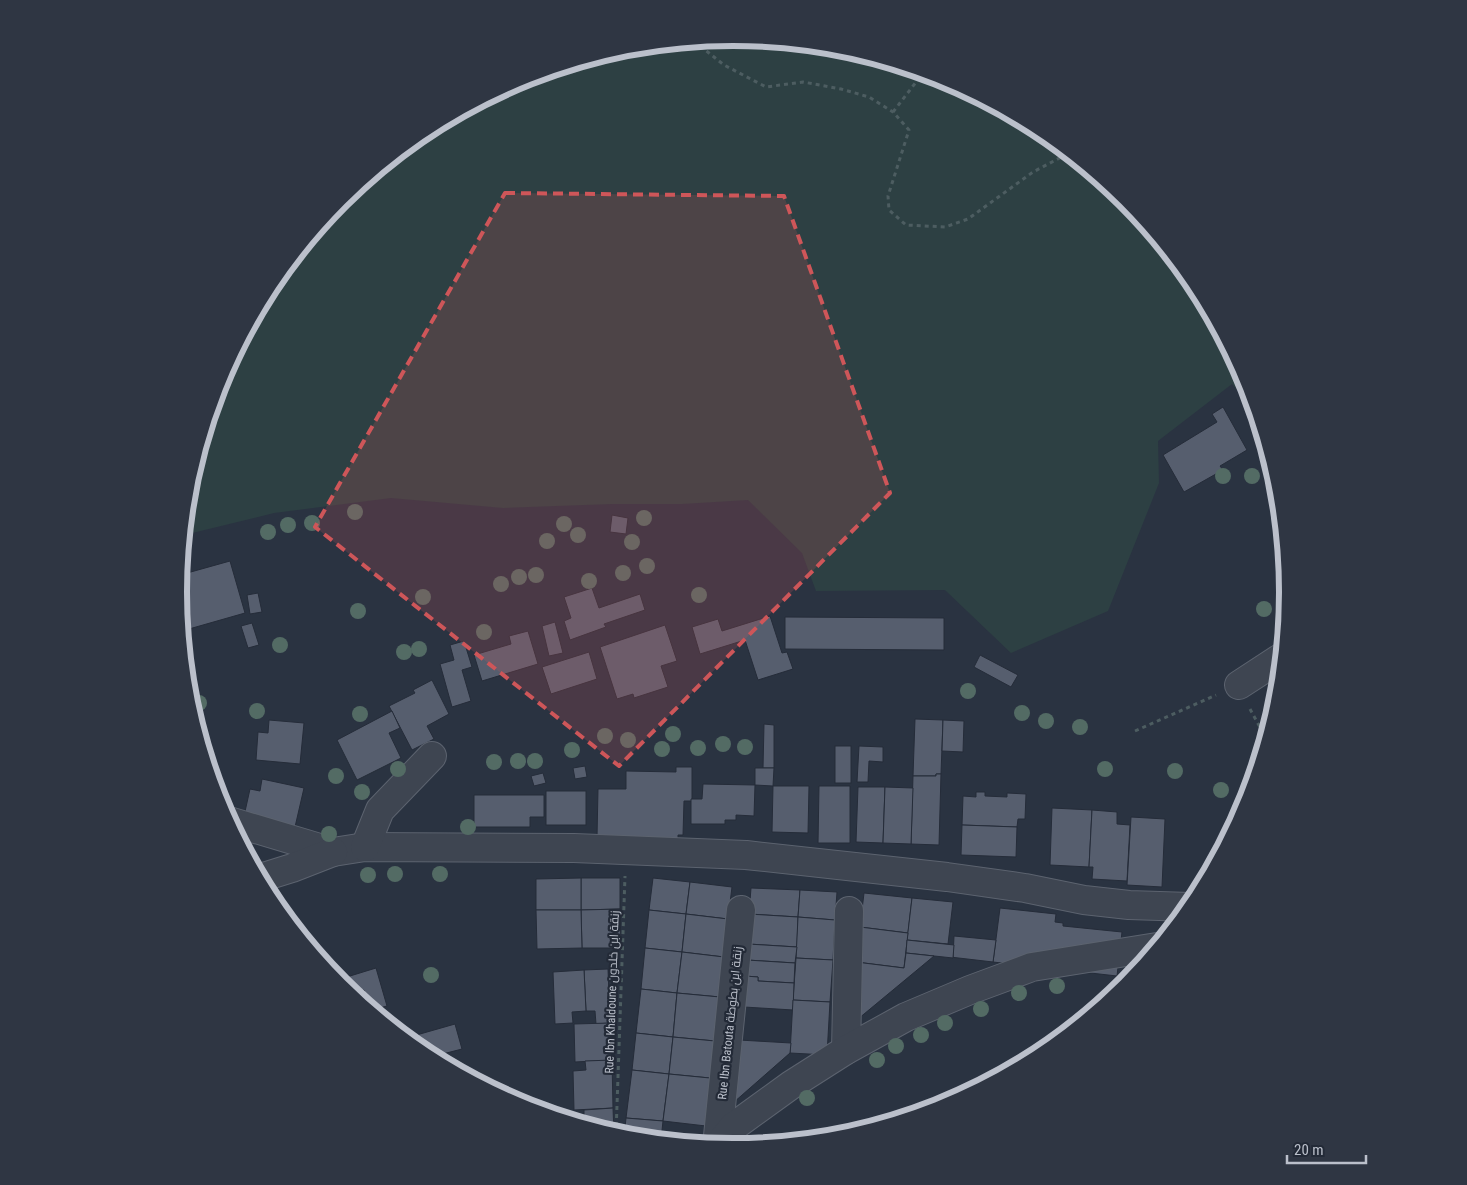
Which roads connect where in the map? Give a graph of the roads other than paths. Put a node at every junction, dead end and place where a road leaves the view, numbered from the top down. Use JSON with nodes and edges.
{"nodes":[{"id":1,"x":1275,"y":661,"type":"edge"},
{"id":2,"x":1239,"y":685,"type":"road end"},
{"id":3,"x":432,"y":756,"type":"dead end"},
{"id":4,"x":239,"y":824,"type":"edge"},
{"id":5,"x":365,"y":847,"type":"junction"},
{"id":6,"x":333,"y":852,"type":"junction"},
{"id":7,"x":266,"y":876,"type":"edge"},
{"id":8,"x":1180,"y":907,"type":"edge"},
{"id":9,"x":741,"y":910,"type":"dead end"},
{"id":10,"x":849,"y":911,"type":"dead end"},
{"id":11,"x":1148,"y":948,"type":"edge"},
{"id":12,"x":846,"y":1050,"type":"junction"},
{"id":13,"x":718,"y":1138,"type":"edge"}],
"edges":[{"from":1,"to":2,"type":"street"},
{"from":3,"to":5,"type":"street"},
{"from":4,"to":6,"type":"street"},
{"from":5,"to":6,"type":"street"},
{"from":5,"to":8,"type":"street"},
{"from":6,"to":7,"type":"street"},
{"from":9,"to":13,"type":"street","name":"Rue Ibn Batouta زنقة ابن بطوطة"},
{"from":10,"to":12,"type":"street"},
{"from":11,"to":12,"type":"street"},
{"from":12,"to":13,"type":"street"}]}
